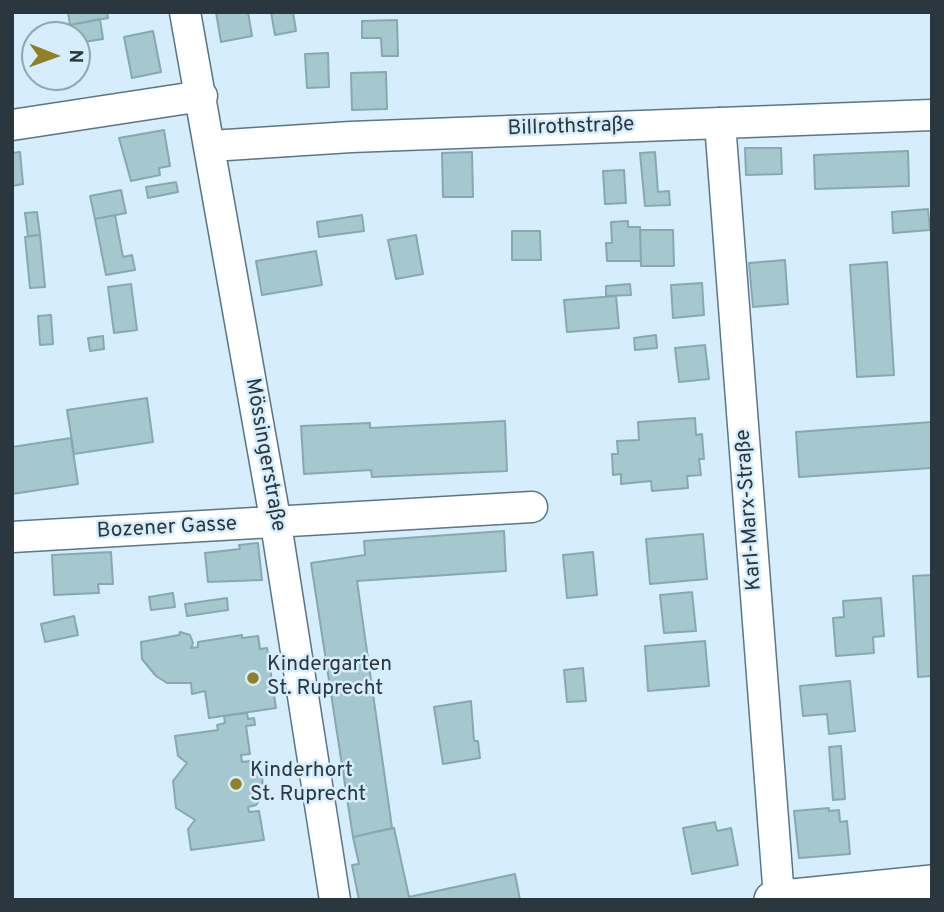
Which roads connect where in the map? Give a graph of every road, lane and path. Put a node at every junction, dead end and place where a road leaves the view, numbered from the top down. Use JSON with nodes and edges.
{"nodes":[{"id":1,"x":185,"y":12,"type":"edge"},
{"id":2,"x":202,"y":96,"type":"junction"},
{"id":3,"x":932,"y":115,"type":"edge"},
{"id":4,"x":720,"y":123,"type":"junction"},
{"id":5,"x":12,"y":125,"type":"edge"},
{"id":6,"x":211,"y":146,"type":"junction"},
{"id":7,"x":532,"y":507,"type":"dead end"},
{"id":8,"x":276,"y":524,"type":"junction"},
{"id":9,"x":12,"y":537,"type":"edge"},
{"id":10,"x":932,"y":884,"type":"edge"},
{"id":11,"x":776,"y":899,"type":"edge"},
{"id":12,"x":335,"y":900,"type":"edge"}],
"edges":[{"from":1,"to":2,"type":"street","name":"Mössingerstraße"},
{"from":2,"to":5,"type":"street"},
{"from":2,"to":6,"type":"street","name":"Mössingerstraße"},
{"from":3,"to":4,"type":"street","name":"Billrothstraße"},
{"from":4,"to":6,"type":"street","name":"Billrothstraße"},
{"from":4,"to":11,"type":"street","name":"Karl-Marx-Straße"},
{"from":6,"to":8,"type":"street","name":"Mössingerstraße"},
{"from":7,"to":8,"type":"street","name":"Bozener Gasse"},
{"from":8,"to":9,"type":"street","name":"Bozener Gasse"},
{"from":8,"to":12,"type":"street","name":"Mössingerstraße"},
{"from":10,"to":11,"type":"street"}]}
